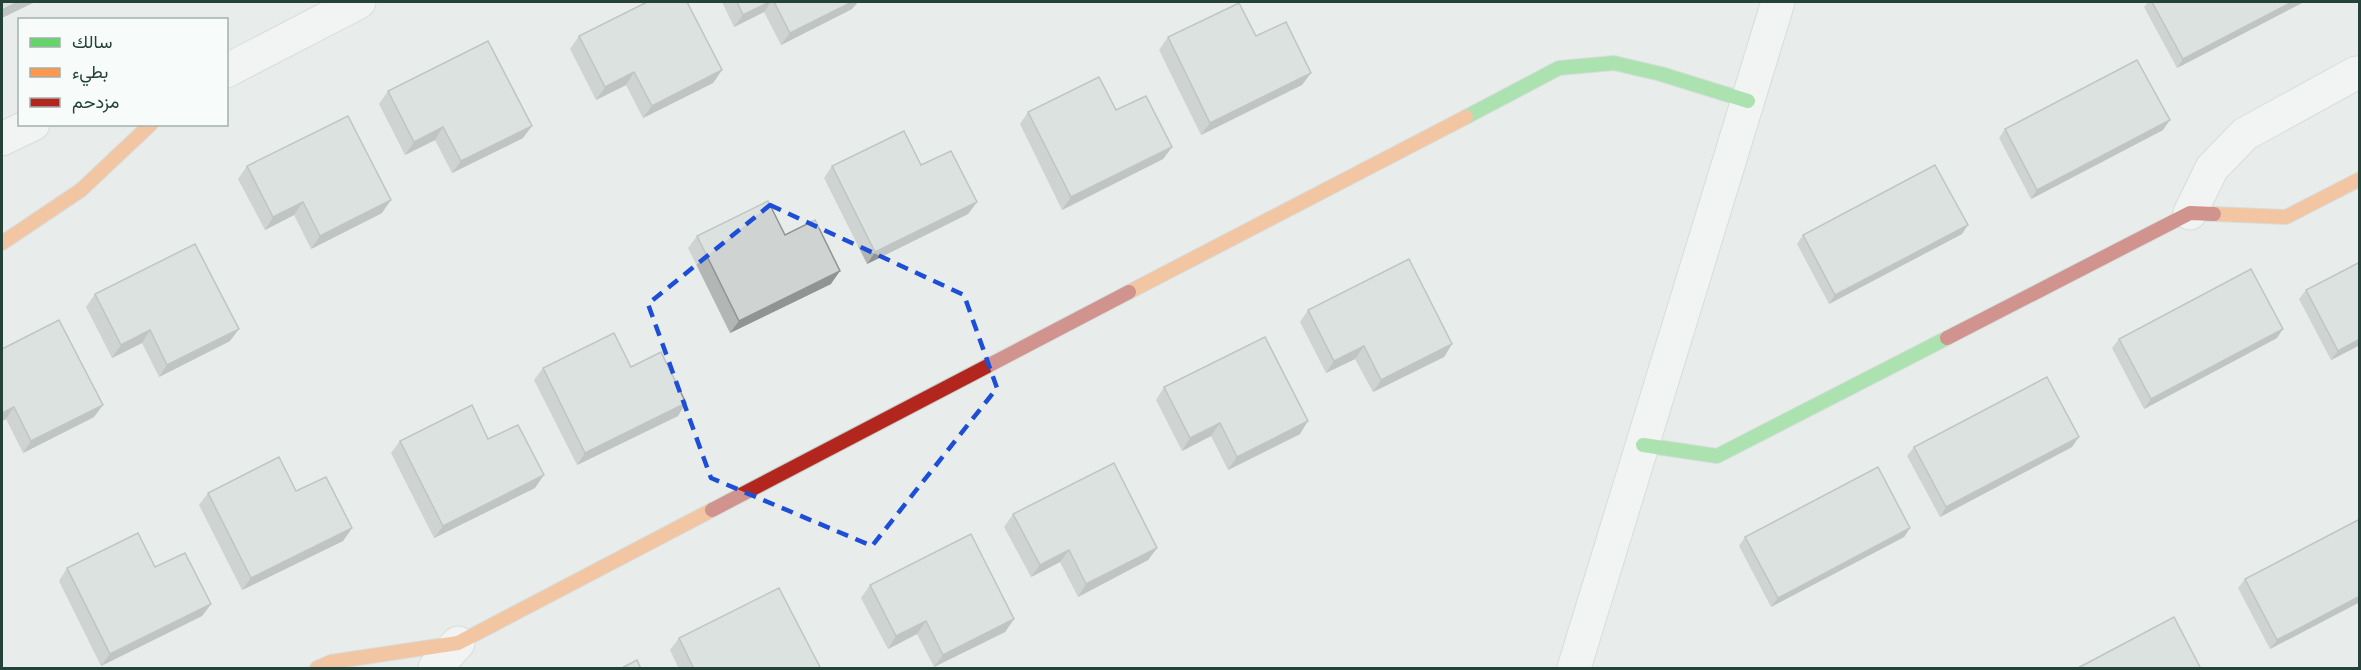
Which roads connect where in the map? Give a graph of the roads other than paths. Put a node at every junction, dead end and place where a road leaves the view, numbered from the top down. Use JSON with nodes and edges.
{"nodes":[{"id":1,"x":359,"y":2,"type":"edge"},
{"id":2,"x":1778,"y":2,"type":"edge"},
{"id":3,"x":228,"y":70,"type":"edge"},
{"id":4,"x":2360,"y":73,"type":"edge"},
{"id":5,"x":1748,"y":101,"type":"junction"},
{"id":6,"x":29,"y":126,"type":"edge"},
{"id":7,"x":149,"y":126,"type":"edge"},
{"id":8,"x":2,"y":139,"type":"edge"},
{"id":9,"x":2360,"y":179,"type":"edge"},
{"id":10,"x":2190,"y":213,"type":"junction"},
{"id":11,"x":2,"y":243,"type":"edge"},
{"id":12,"x":1642,"y":445,"type":"junction"},
{"id":13,"x":458,"y":643,"type":"junction"},
{"id":14,"x":317,"y":669,"type":"edge"},
{"id":15,"x":435,"y":669,"type":"edge"},
{"id":16,"x":1574,"y":669,"type":"edge"}],
"edges":[{"from":1,"to":3,"type":"street"},
{"from":2,"to":5,"type":"street"},
{"from":4,"to":10,"type":"street"},
{"from":5,"to":12,"type":"street"},
{"from":5,"to":13,"type":"street"},
{"from":6,"to":8,"type":"street"},
{"from":7,"to":11,"type":"street"},
{"from":9,"to":10,"type":"street"},
{"from":10,"to":12,"type":"street"},
{"from":12,"to":16,"type":"street"},
{"from":13,"to":14,"type":"street"},
{"from":13,"to":15,"type":"street"}]}
